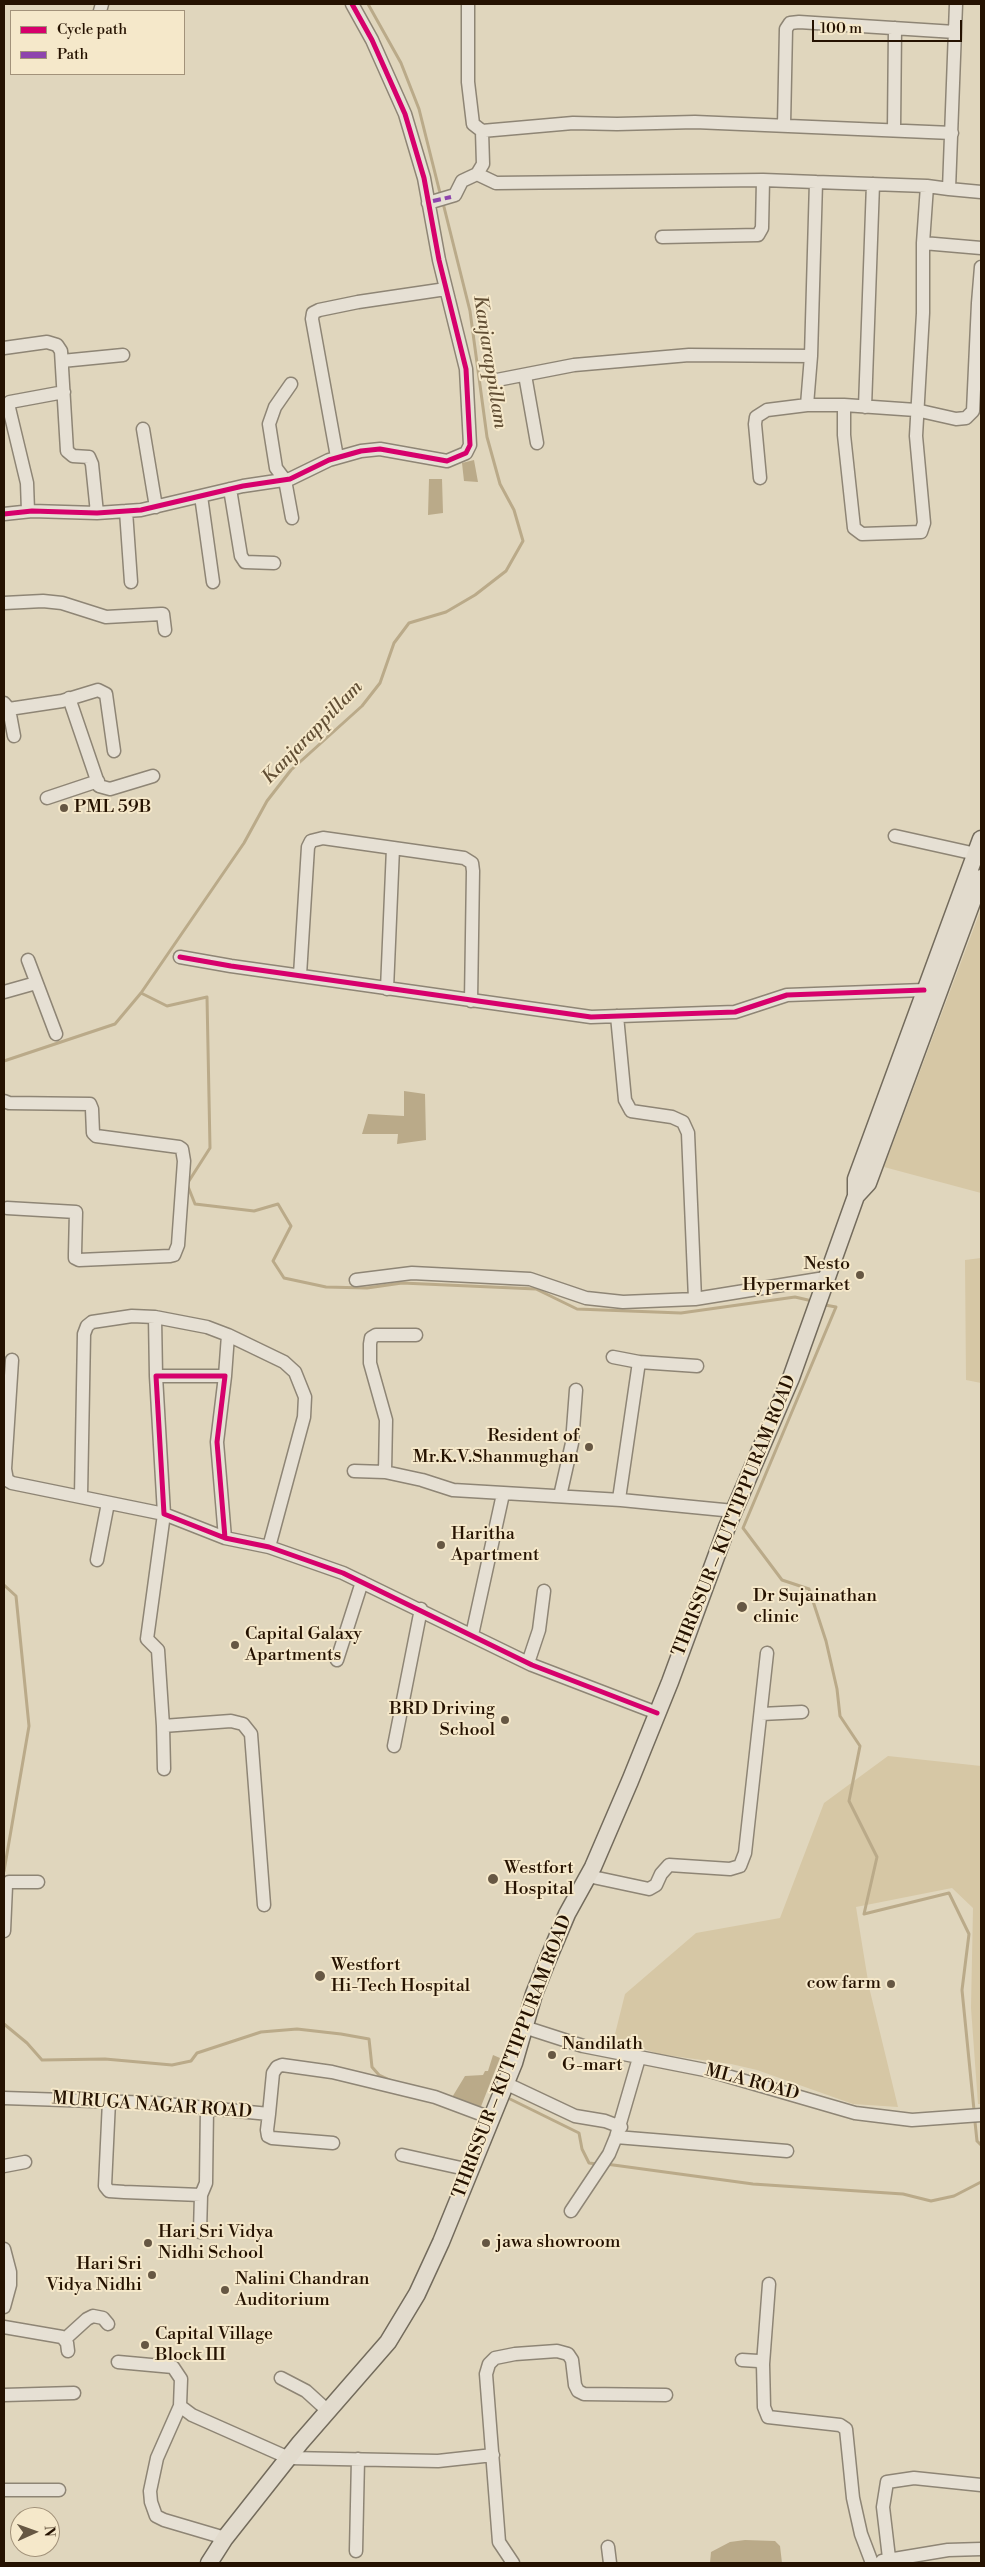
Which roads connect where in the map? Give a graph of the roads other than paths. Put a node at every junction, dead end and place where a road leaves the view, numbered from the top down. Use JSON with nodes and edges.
{"nodes":[{"id":1,"x":352,"y":4,"type":"edge"},
{"id":2,"x":468,"y":4,"type":"edge"},
{"id":3,"x":956,"y":4,"type":"edge"},
{"id":4,"x":895,"y":28,"type":"junction"},
{"id":5,"x":955,"y":32,"type":"junction"},
{"id":6,"x":784,"y":125,"type":"junction"},
{"id":7,"x":894,"y":129,"type":"junction"},
{"id":8,"x":482,"y":131,"type":"junction"},
{"id":9,"x":952,"y":133,"type":"junction"},
{"id":10,"x":476,"y":174,"type":"junction"},
{"id":11,"x":763,"y":180,"type":"junction"},
{"id":12,"x":816,"y":182,"type":"junction"},
{"id":13,"x":873,"y":184,"type":"junction"},
{"id":14,"x":927,"y":186,"type":"junction"},
{"id":15,"x":949,"y":188,"type":"junction"},
{"id":16,"x":981,"y":192,"type":"edge"},
{"id":17,"x":430,"y":202,"type":"junction"},
{"id":18,"x":662,"y":237,"type":"dead end"},
{"id":19,"x":923,"y":243,"type":"junction"},
{"id":20,"x":981,"y":248,"type":"edge"},
{"id":21,"x":981,"y":267,"type":"edge"},
{"id":22,"x":446,"y":289,"type":"junction"},
{"id":23,"x":980,"y":303,"type":"edge"},
{"id":24,"x":4,"y":348,"type":"edge"},
{"id":25,"x":123,"y":354,"type":"dead end"},
{"id":26,"x":811,"y":356,"type":"junction"},
{"id":27,"x":62,"y":360,"type":"junction"},
{"id":28,"x":525,"y":375,"type":"junction"},
{"id":29,"x":497,"y":380,"type":"dead end"},
{"id":30,"x":292,"y":384,"type":"dead end"},
{"id":31,"x":64,"y":392,"type":"junction"},
{"id":32,"x":807,"y":405,"type":"junction"},
{"id":33,"x":844,"y":405,"type":"junction"},
{"id":34,"x":865,"y":407,"type":"junction"},
{"id":35,"x":916,"y":410,"type":"junction"},
{"id":36,"x":143,"y":429,"type":"dead end"},
{"id":37,"x":536,"y":443,"type":"dead end"},
{"id":38,"x":337,"y":457,"type":"junction"},
{"id":39,"x":760,"y":478,"type":"dead end"},
{"id":40,"x":285,"y":480,"type":"junction"},
{"id":41,"x":230,"y":489,"type":"junction"},
{"id":42,"x":201,"y":496,"type":"junction"},
{"id":43,"x":156,"y":507,"type":"junction"},
{"id":44,"x":28,"y":511,"type":"junction"},
{"id":45,"x":126,"y":511,"type":"junction"},
{"id":46,"x":96,"y":512,"type":"junction"},
{"id":47,"x":4,"y":514,"type":"edge"},
{"id":48,"x":292,"y":518,"type":"dead end"},
{"id":49,"x":274,"y":563,"type":"dead end"},
{"id":50,"x":131,"y":582,"type":"dead end"},
{"id":51,"x":213,"y":582,"type":"dead end"},
{"id":52,"x":4,"y":603,"type":"edge"},
{"id":53,"x":165,"y":630,"type":"dead end"},
{"id":54,"x":68,"y":698,"type":"junction"},
{"id":55,"x":6,"y":706,"type":"edge"},
{"id":56,"x":14,"y":736,"type":"dead end"},
{"id":57,"x":114,"y":751,"type":"dead end"},
{"id":58,"x":153,"y":776,"type":"dead end"},
{"id":59,"x":98,"y":781,"type":"junction"},
{"id":60,"x":47,"y":798,"type":"dead end"},
{"id":61,"x":895,"y":836,"type":"dead end"},
{"id":62,"x":978,"y":847,"type":"edge"},
{"id":63,"x":393,"y":848,"type":"junction"},
{"id":64,"x":981,"y":878,"type":"edge"},
{"id":65,"x":180,"y":957,"type":"dead end"},
{"id":66,"x":28,"y":960,"type":"dead end"},
{"id":67,"x":300,"y":975,"type":"junction"},
{"id":68,"x":36,"y":983,"type":"junction"},
{"id":69,"x":387,"y":988,"type":"junction"},
{"id":70,"x":924,"y":990,"type":"junction"},
{"id":71,"x":4,"y":992,"type":"edge"},
{"id":72,"x":471,"y":1001,"type":"junction"},
{"id":73,"x":617,"y":1016,"type":"junction"},
{"id":74,"x":56,"y":1034,"type":"dead end"},
{"id":75,"x":4,"y":1100,"type":"edge"},
{"id":76,"x":856,"y":1196,"type":"junction"},
{"id":77,"x":7,"y":1208,"type":"dead end"},
{"id":78,"x":825,"y":1278,"type":"junction"},
{"id":79,"x":356,"y":1280,"type":"dead end"},
{"id":80,"x":695,"y":1299,"type":"junction"},
{"id":81,"x":155,"y":1317,"type":"junction"},
{"id":82,"x":228,"y":1335,"type":"junction"},
{"id":83,"x":416,"y":1335,"type":"dead end"},
{"id":84,"x":613,"y":1357,"type":"dead end"},
{"id":85,"x":12,"y":1360,"type":"dead end"},
{"id":86,"x":640,"y":1362,"type":"junction"},
{"id":87,"x":697,"y":1366,"type":"dead end"},
{"id":88,"x":156,"y":1376,"type":"junction"},
{"id":89,"x":225,"y":1376,"type":"junction"},
{"id":90,"x":576,"y":1390,"type":"dead end"},
{"id":91,"x":354,"y":1471,"type":"dead end"},
{"id":92,"x":385,"y":1472,"type":"junction"},
{"id":93,"x":503,"y":1494,"type":"junction"},
{"id":94,"x":81,"y":1496,"type":"junction"},
{"id":95,"x":560,"y":1496,"type":"junction"},
{"id":96,"x":619,"y":1500,"type":"junction"},
{"id":97,"x":108,"y":1503,"type":"junction"},
{"id":98,"x":734,"y":1511,"type":"junction"},
{"id":99,"x":164,"y":1514,"type":"junction"},
{"id":100,"x":224,"y":1538,"type":"junction"},
{"id":101,"x":269,"y":1547,"type":"junction"},
{"id":102,"x":97,"y":1560,"type":"dead end"},
{"id":103,"x":362,"y":1582,"type":"junction"},
{"id":104,"x":544,"y":1591,"type":"dead end"},
{"id":105,"x":421,"y":1609,"type":"junction"},
{"id":106,"x":472,"y":1634,"type":"junction"},
{"id":107,"x":767,"y":1653,"type":"dead end"},
{"id":108,"x":337,"y":1660,"type":"dead end"},
{"id":109,"x":528,"y":1663,"type":"junction"},
{"id":110,"x":802,"y":1712,"type":"dead end"},
{"id":111,"x":657,"y":1713,"type":"junction"},
{"id":112,"x":761,"y":1714,"type":"junction"},
{"id":113,"x":162,"y":1726,"type":"junction"},
{"id":114,"x":394,"y":1746,"type":"dead end"},
{"id":115,"x":164,"y":1769,"type":"dead end"},
{"id":116,"x":588,"y":1876,"type":"junction"},
{"id":117,"x":38,"y":1882,"type":"dead end"},
{"id":118,"x":264,"y":1905,"type":"dead end"},
{"id":119,"x":4,"y":1931,"type":"edge"},
{"id":120,"x":524,"y":2027,"type":"junction"},
{"id":121,"x":639,"y":2058,"type":"junction"},
{"id":122,"x":502,"y":2091,"type":"junction"},
{"id":123,"x":4,"y":2098,"type":"edge"},
{"id":124,"x":109,"y":2102,"type":"junction"},
{"id":125,"x":207,"y":2108,"type":"junction"},
{"id":126,"x":269,"y":2114,"type":"junction"},
{"id":127,"x":981,"y":2115,"type":"edge"},
{"id":128,"x":491,"y":2118,"type":"junction"},
{"id":129,"x":618,"y":2132,"type":"junction"},
{"id":130,"x":333,"y":2143,"type":"dead end"},
{"id":131,"x":787,"y":2151,"type":"dead end"},
{"id":132,"x":402,"y":2155,"type":"dead end"},
{"id":133,"x":25,"y":2162,"type":"dead end"},
{"id":134,"x":4,"y":2166,"type":"edge"},
{"id":135,"x":470,"y":2170,"type":"junction"},
{"id":136,"x":201,"y":2194,"type":"junction"},
{"id":137,"x":571,"y":2211,"type":"dead end"},
{"id":138,"x":200,"y":2232,"type":"dead end"},
{"id":139,"x":4,"y":2249,"type":"edge"},
{"id":140,"x":768,"y":2284,"type":"dead end"},
{"id":141,"x":4,"y":2307,"type":"edge"},
{"id":142,"x":108,"y":2324,"type":"dead end"},
{"id":143,"x":4,"y":2327,"type":"edge"},
{"id":144,"x":742,"y":2360,"type":"dead end"},
{"id":145,"x":118,"y":2362,"type":"dead end"},
{"id":146,"x":763,"y":2364,"type":"junction"},
{"id":147,"x":281,"y":2378,"type":"dead end"},
{"id":148,"x":74,"y":2393,"type":"dead end"},
{"id":149,"x":4,"y":2395,"type":"edge"},
{"id":150,"x":666,"y":2395,"type":"dead end"},
{"id":151,"x":180,"y":2406,"type":"junction"},
{"id":152,"x":328,"y":2411,"type":"junction"},
{"id":153,"x":493,"y":2455,"type":"junction"},
{"id":154,"x":289,"y":2458,"type":"junction"},
{"id":155,"x":358,"y":2459,"type":"junction"},
{"id":156,"x":981,"y":2485,"type":"edge"},
{"id":157,"x":4,"y":2490,"type":"edge"},
{"id":158,"x":59,"y":2490,"type":"dead end"},
{"id":159,"x":225,"y":2538,"type":"junction"},
{"id":160,"x":608,"y":2547,"type":"dead end"},
{"id":161,"x":981,"y":2549,"type":"edge"},
{"id":162,"x":356,"y":2551,"type":"dead end"},
{"id":163,"x":890,"y":2558,"type":"junction"},
{"id":164,"x":209,"y":2563,"type":"edge"},
{"id":165,"x":513,"y":2563,"type":"edge"},
{"id":166,"x":610,"y":2563,"type":"edge"},
{"id":167,"x":872,"y":2563,"type":"edge"},
{"id":168,"x":877,"y":2563,"type":"edge"}],
"edges":[{"from":1,"to":17,"type":"street"},
{"from":2,"to":8,"type":"street"},
{"from":3,"to":5,"type":"street"},
{"from":4,"to":5,"type":"street"},
{"from":4,"to":6,"type":"street"},
{"from":4,"to":7,"type":"street"},
{"from":5,"to":9,"type":"street"},
{"from":6,"to":7,"type":"street"},
{"from":6,"to":8,"type":"street"},
{"from":7,"to":9,"type":"street"},
{"from":8,"to":10,"type":"street"},
{"from":9,"to":15,"type":"street"},
{"from":10,"to":11,"type":"street"},
{"from":10,"to":17,"type":"street"},
{"from":11,"to":12,"type":"street"},
{"from":11,"to":18,"type":"street"},
{"from":12,"to":13,"type":"street"},
{"from":12,"to":26,"type":"street"},
{"from":13,"to":14,"type":"street"},
{"from":13,"to":34,"type":"street"},
{"from":14,"to":15,"type":"street"},
{"from":14,"to":19,"type":"street"},
{"from":15,"to":16,"type":"street"},
{"from":17,"to":22,"type":"street"},
{"from":19,"to":20,"type":"street"},
{"from":19,"to":35,"type":"street"},
{"from":21,"to":23,"type":"street"},
{"from":22,"to":38,"type":"street"},
{"from":22,"to":38,"type":"street"},
{"from":23,"to":35,"type":"street"},
{"from":24,"to":27,"type":"street"},
{"from":25,"to":27,"type":"street"},
{"from":26,"to":28,"type":"street"},
{"from":26,"to":32,"type":"street"},
{"from":27,"to":31,"type":"street"},
{"from":28,"to":29,"type":"street"},
{"from":28,"to":37,"type":"street"},
{"from":30,"to":40,"type":"street"},
{"from":31,"to":44,"type":"street"},
{"from":31,"to":46,"type":"street"},
{"from":32,"to":33,"type":"street"},
{"from":32,"to":39,"type":"street"},
{"from":33,"to":34,"type":"street"},
{"from":33,"to":35,"type":"street"},
{"from":34,"to":35,"type":"street"},
{"from":36,"to":43,"type":"street"},
{"from":38,"to":40,"type":"street"},
{"from":40,"to":41,"type":"street"},
{"from":40,"to":48,"type":"street"},
{"from":41,"to":42,"type":"street"},
{"from":41,"to":49,"type":"street"},
{"from":42,"to":43,"type":"street"},
{"from":42,"to":51,"type":"street"},
{"from":43,"to":45,"type":"street"},
{"from":44,"to":46,"type":"street"},
{"from":44,"to":47,"type":"street"},
{"from":45,"to":46,"type":"street"},
{"from":45,"to":50,"type":"street"},
{"from":52,"to":53,"type":"street"},
{"from":54,"to":55,"type":"street"},
{"from":54,"to":57,"type":"street"},
{"from":54,"to":59,"type":"street"},
{"from":55,"to":56,"type":"street"},
{"from":58,"to":59,"type":"street"},
{"from":59,"to":60,"type":"street"},
{"from":61,"to":62,"type":"street"},
{"from":62,"to":70,"type":"main road","name":"THRISSUR – KUTTIPPURAM ROAD"},
{"from":63,"to":67,"type":"street"},
{"from":63,"to":69,"type":"street"},
{"from":63,"to":72,"type":"street"},
{"from":64,"to":76,"type":"main road","name":"THRISSUR – KUTTIPPURAM ROAD"},
{"from":65,"to":67,"type":"street"},
{"from":66,"to":68,"type":"street"},
{"from":67,"to":69,"type":"street"},
{"from":68,"to":71,"type":"street"},
{"from":68,"to":74,"type":"street"},
{"from":69,"to":72,"type":"street"},
{"from":70,"to":73,"type":"street"},
{"from":70,"to":76,"type":"main road","name":"THRISSUR – KUTTIPPURAM ROAD"},
{"from":72,"to":73,"type":"street"},
{"from":73,"to":80,"type":"street"},
{"from":75,"to":77,"type":"street"},
{"from":76,"to":78,"type":"main road","name":"THRISSUR – KUTTIPPURAM ROAD"},
{"from":78,"to":80,"type":"street"},
{"from":78,"to":98,"type":"main road","name":"THRISSUR – KUTTIPPURAM ROAD"},
{"from":79,"to":80,"type":"street"},
{"from":81,"to":82,"type":"street"},
{"from":81,"to":88,"type":"street"},
{"from":81,"to":94,"type":"street"},
{"from":82,"to":89,"type":"street"},
{"from":82,"to":101,"type":"street"},
{"from":83,"to":92,"type":"street"},
{"from":84,"to":86,"type":"street"},
{"from":85,"to":94,"type":"street"},
{"from":86,"to":87,"type":"street"},
{"from":86,"to":96,"type":"street"},
{"from":88,"to":89,"type":"street"},
{"from":88,"to":99,"type":"street"},
{"from":89,"to":100,"type":"street"},
{"from":90,"to":95,"type":"street"},
{"from":91,"to":92,"type":"street"},
{"from":92,"to":93,"type":"street"},
{"from":93,"to":95,"type":"street"},
{"from":93,"to":106,"type":"street"},
{"from":94,"to":97,"type":"street"},
{"from":95,"to":96,"type":"street"},
{"from":96,"to":98,"type":"street"},
{"from":97,"to":99,"type":"street"},
{"from":97,"to":102,"type":"street"},
{"from":98,"to":111,"type":"main road","name":"THRISSUR – KUTTIPPURAM ROAD"},
{"from":99,"to":100,"type":"street"},
{"from":99,"to":113,"type":"street"},
{"from":100,"to":101,"type":"street"},
{"from":101,"to":103,"type":"street"},
{"from":103,"to":105,"type":"street"},
{"from":103,"to":108,"type":"street"},
{"from":104,"to":109,"type":"street"},
{"from":105,"to":106,"type":"street"},
{"from":105,"to":114,"type":"street"},
{"from":106,"to":109,"type":"street"},
{"from":107,"to":112,"type":"street"},
{"from":109,"to":111,"type":"street"},
{"from":110,"to":112,"type":"street"},
{"from":111,"to":116,"type":"main road","name":"THRISSUR – KUTTIPPURAM ROAD"},
{"from":112,"to":116,"type":"street"},
{"from":113,"to":115,"type":"street"},
{"from":113,"to":118,"type":"street"},
{"from":116,"to":120,"type":"main road","name":"THRISSUR – KUTTIPPURAM ROAD"},
{"from":117,"to":119,"type":"street"},
{"from":120,"to":121,"type":"street","name":"MLA ROAD"},
{"from":120,"to":122,"type":"main road","name":"THRISSUR – KUTTIPPURAM ROAD"},
{"from":121,"to":127,"type":"street","name":"MLA ROAD"},
{"from":121,"to":129,"type":"street"},
{"from":122,"to":128,"type":"main road","name":"THRISSUR – KUTTIPPURAM ROAD"},
{"from":122,"to":129,"type":"street"},
{"from":123,"to":124,"type":"street","name":"MURUGA NAGAR ROAD"},
{"from":124,"to":125,"type":"street","name":"MURUGA NAGAR ROAD"},
{"from":124,"to":136,"type":"street"},
{"from":125,"to":126,"type":"street","name":"MURUGA NAGAR ROAD"},
{"from":125,"to":136,"type":"street"},
{"from":126,"to":128,"type":"street","name":"MURUGA NAGAR ROAD"},
{"from":126,"to":130,"type":"street"},
{"from":128,"to":135,"type":"main road","name":"THRISSUR – KUTTIPPURAM ROAD"},
{"from":129,"to":131,"type":"street"},
{"from":129,"to":137,"type":"street"},
{"from":132,"to":135,"type":"street"},
{"from":133,"to":134,"type":"street"},
{"from":135,"to":152,"type":"main road","name":"THRISSUR – KUTTIPPURAM ROAD"},
{"from":136,"to":138,"type":"street"},
{"from":139,"to":141,"type":"street"},
{"from":140,"to":146,"type":"street"},
{"from":142,"to":143,"type":"street"},
{"from":144,"to":146,"type":"street"},
{"from":145,"to":151,"type":"street"},
{"from":146,"to":167,"type":"street"},
{"from":147,"to":152,"type":"street"},
{"from":148,"to":149,"type":"street"},
{"from":150,"to":153,"type":"street"},
{"from":151,"to":154,"type":"street"},
{"from":151,"to":159,"type":"street"},
{"from":152,"to":154,"type":"main road","name":"THRISSUR – KUTTIPPURAM ROAD"},
{"from":153,"to":155,"type":"street"},
{"from":153,"to":165,"type":"street"},
{"from":154,"to":155,"type":"street"},
{"from":154,"to":159,"type":"main road","name":"THRISSUR – KUTTIPPURAM ROAD"},
{"from":155,"to":162,"type":"street"},
{"from":156,"to":163,"type":"street"},
{"from":157,"to":158,"type":"street"},
{"from":159,"to":164,"type":"main road","name":"THRISSUR – KUTTIPPURAM ROAD"},
{"from":160,"to":166,"type":"street"},
{"from":161,"to":163,"type":"street"},
{"from":163,"to":168,"type":"street"}]}
